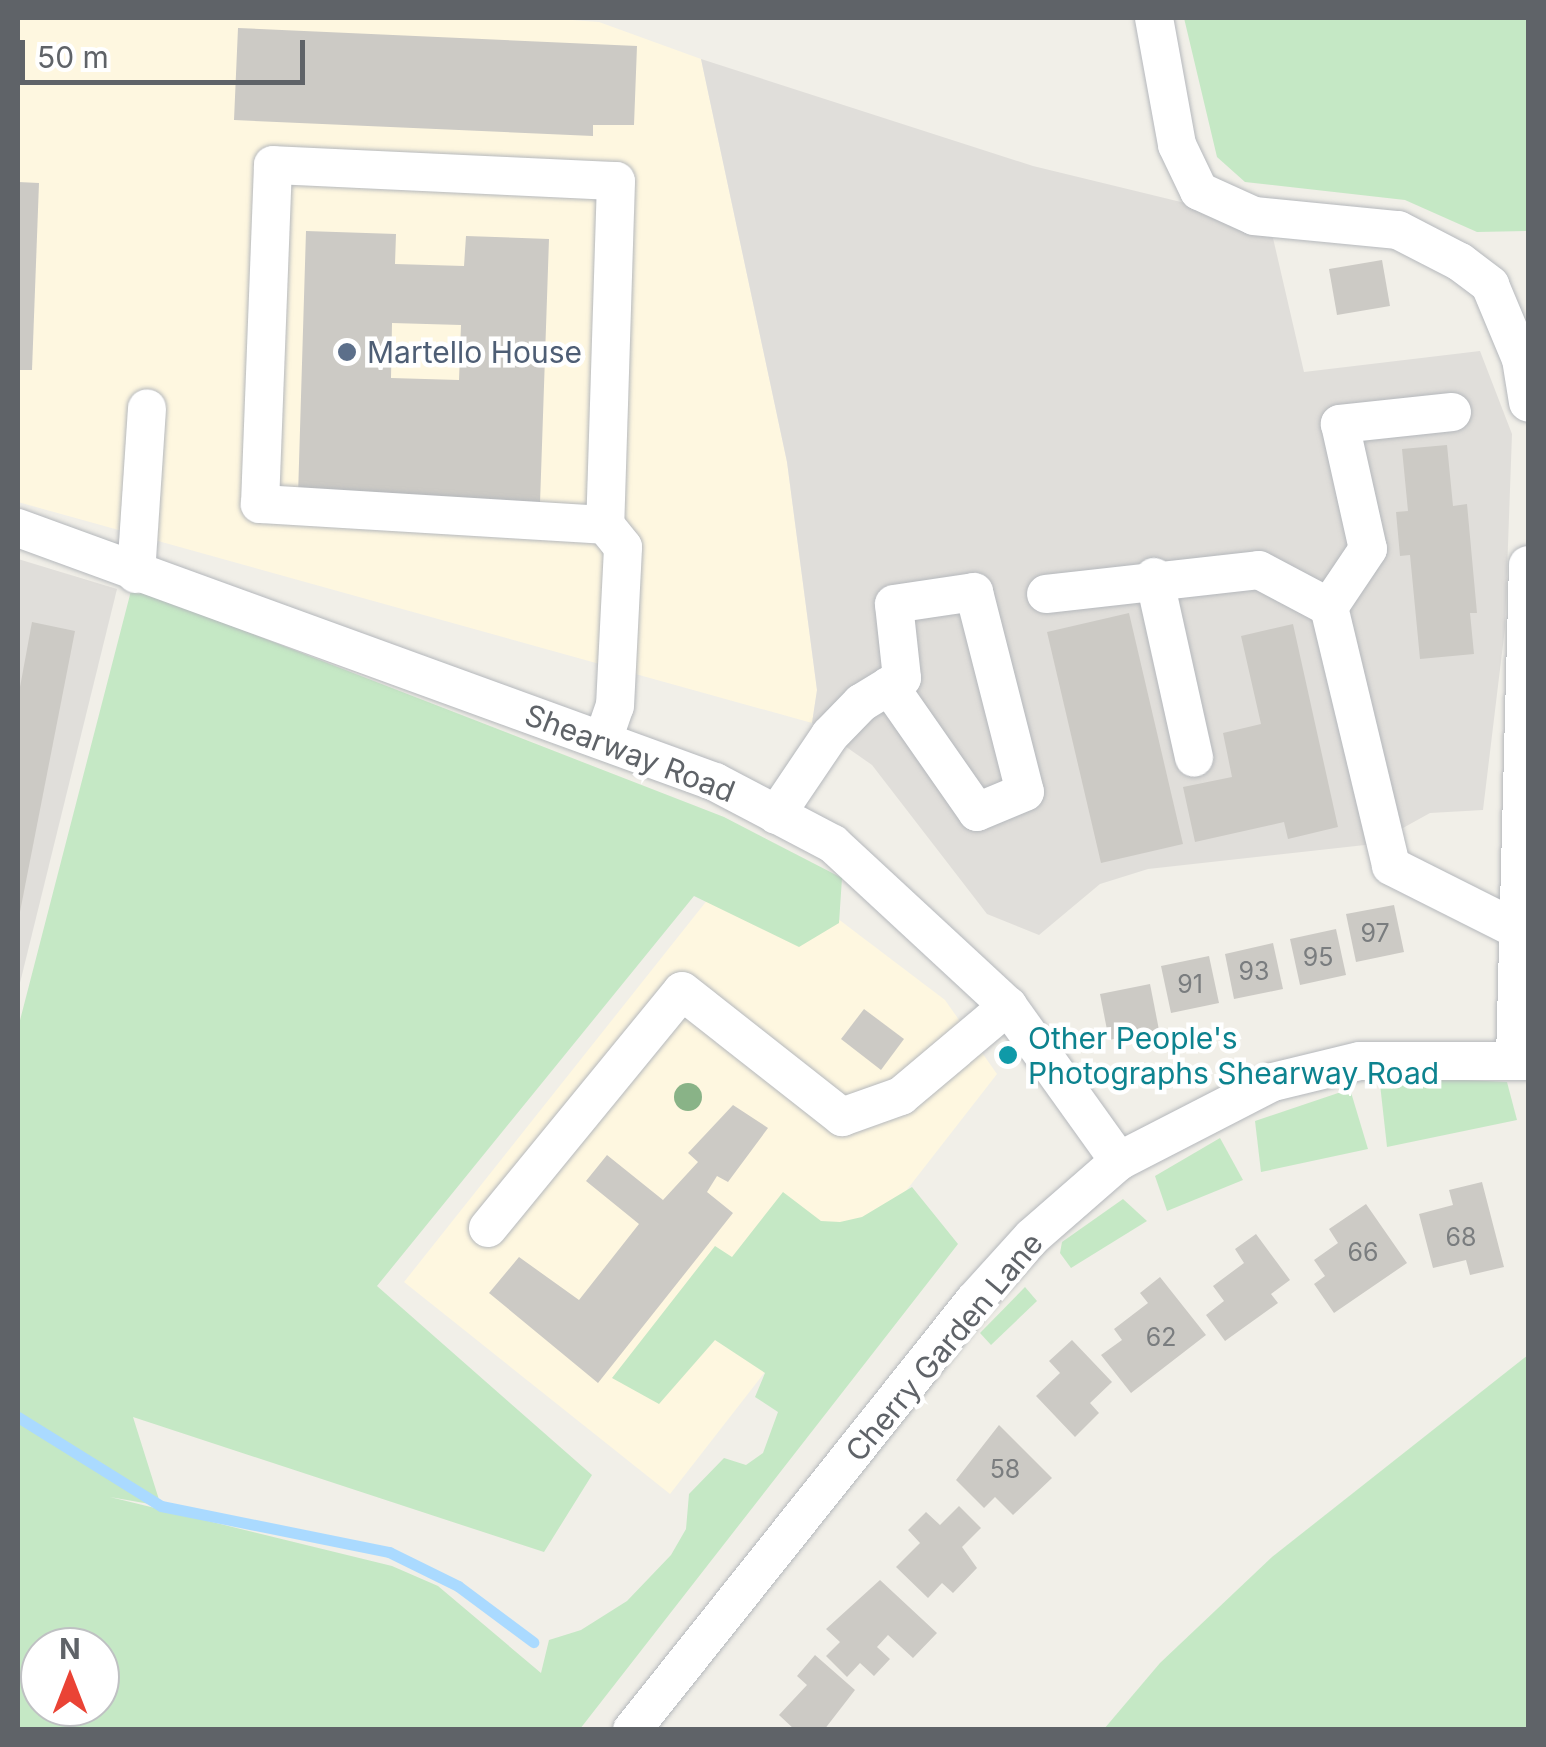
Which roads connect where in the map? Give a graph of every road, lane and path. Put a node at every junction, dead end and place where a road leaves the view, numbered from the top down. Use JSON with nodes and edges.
{"nodes":[{"id":1,"x":1154,"y":18,"type":"edge"},
{"id":2,"x":1528,"y":402,"type":"edge"},
{"id":3,"x":147,"y":408,"type":"dead end"},
{"id":4,"x":1452,"y":412,"type":"dead end"},
{"id":5,"x":606,"y":524,"type":"junction"},
{"id":6,"x":18,"y":528,"type":"edge"},
{"id":7,"x":1528,"y":565,"type":"edge"},
{"id":8,"x":136,"y":574,"type":"junction"},
{"id":9,"x":1154,"y":577,"type":"junction"},
{"id":10,"x":1046,"y":594,"type":"dead end"},
{"id":11,"x":1329,"y":607,"type":"junction"},
{"id":12,"x":889,"y":686,"type":"junction"},
{"id":13,"x":603,"y":740,"type":"junction"},
{"id":14,"x":1194,"y":758,"type":"dead end"},
{"id":15,"x":776,"y":815,"type":"junction"},
{"id":16,"x":1520,"y":932,"type":"junction"},
{"id":17,"x":1008,"y":1006,"type":"junction"},
{"id":18,"x":1522,"y":1060,"type":"edge"},
{"id":19,"x":1120,"y":1160,"type":"junction"},
{"id":20,"x":488,"y":1228,"type":"dead end"},
{"id":21,"x":632,"y":1730,"type":"edge"}],
"edges":[{"from":1,"to":2,"type":"street"},
{"from":3,"to":8,"type":"street"},
{"from":4,"to":11,"type":"street"},
{"from":5,"to":5,"type":"street"},
{"from":5,"to":13,"type":"street"},
{"from":6,"to":8,"type":"street","name":"Shearway Road"},
{"from":7,"to":16,"type":"street","name":"Cherry Garden Lane"},
{"from":8,"to":13,"type":"street","name":"Shearway Road"},
{"from":9,"to":10,"type":"street"},
{"from":9,"to":11,"type":"street"},
{"from":9,"to":14,"type":"street"},
{"from":11,"to":16,"type":"street"},
{"from":12,"to":12,"type":"street"},
{"from":12,"to":15,"type":"street"},
{"from":13,"to":15,"type":"street","name":"Shearway Road"},
{"from":15,"to":17,"type":"street","name":"Shearway Road"},
{"from":16,"to":18,"type":"street","name":"Cherry Garden Lane"},
{"from":17,"to":19,"type":"street","name":"Shearway Road"},
{"from":17,"to":20,"type":"street"},
{"from":18,"to":19,"type":"street","name":"Cherry Garden Lane"},
{"from":19,"to":21,"type":"street","name":"Cherry Garden Lane"}]}
